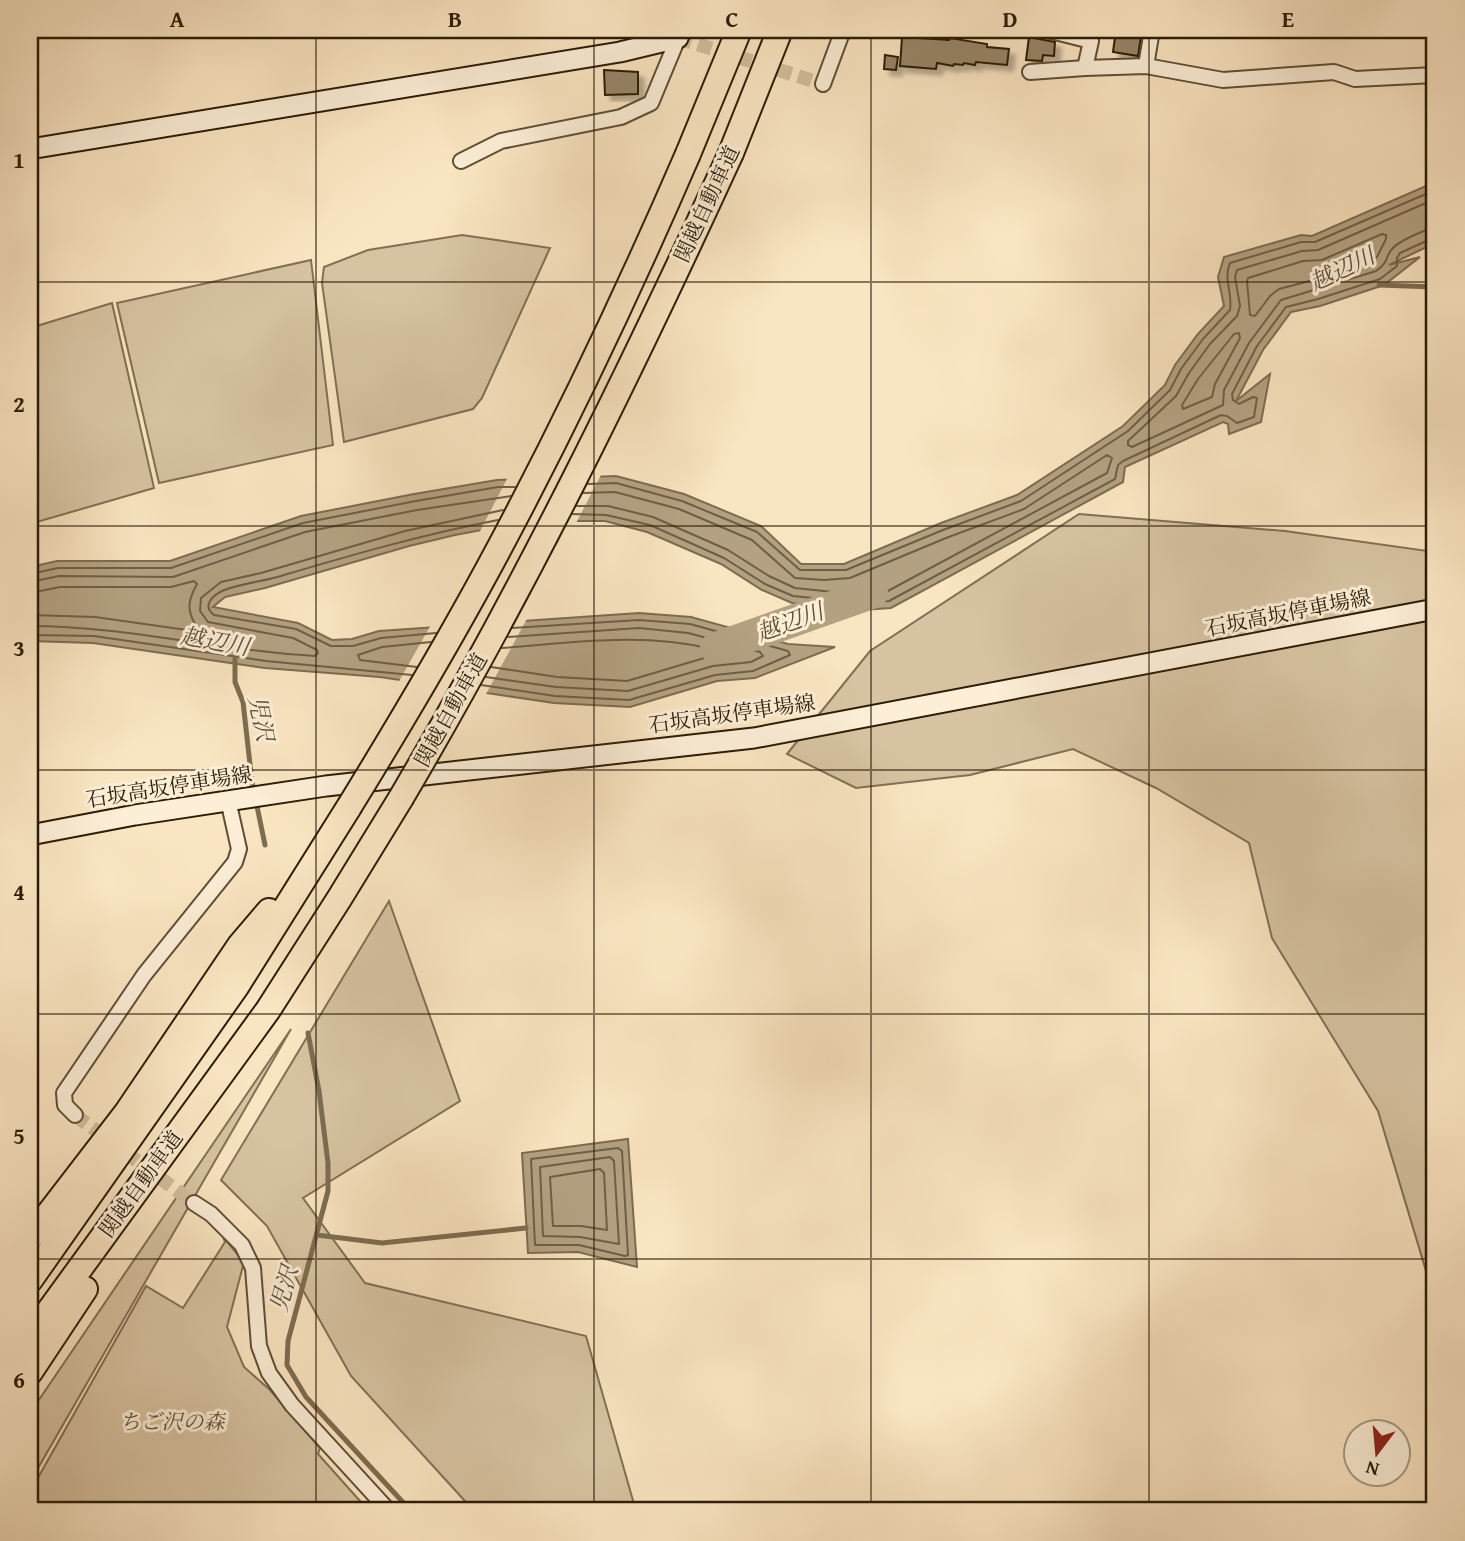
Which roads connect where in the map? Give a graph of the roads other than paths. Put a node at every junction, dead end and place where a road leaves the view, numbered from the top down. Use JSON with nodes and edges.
{"nodes":[{"id":1,"x":739,"y":30,"type":"edge"},
{"id":2,"x":780,"y":30,"type":"edge"},
{"id":3,"x":843,"y":30,"type":"edge"},
{"id":4,"x":1047,"y":30,"type":"edge"},
{"id":5,"x":1152,"y":30,"type":"edge"},
{"id":6,"x":679,"y":34,"type":"edge"},
{"id":7,"x":1146,"y":66,"type":"junction"},
{"id":8,"x":1085,"y":68,"type":"junction"},
{"id":9,"x":1030,"y":72,"type":"dead end"},
{"id":10,"x":1435,"y":75,"type":"edge"},
{"id":11,"x":823,"y":84,"type":"dead end"},
{"id":12,"x":30,"y":149,"type":"edge"},
{"id":13,"x":461,"y":161,"type":"dead end"},
{"id":14,"x":1435,"y":608,"type":"edge"},
{"id":15,"x":235,"y":799,"type":"junction"},
{"id":16,"x":30,"y":835,"type":"edge"},
{"id":17,"x":328,"y":843,"type":"junction"},
{"id":18,"x":268,"y":1010,"type":"junction"},
{"id":19,"x":75,"y":1115,"type":"tunnel mouth"},
{"id":20,"x":194,"y":1203,"type":"tunnel mouth"},
{"id":21,"x":30,"y":1238,"type":"edge"},
{"id":22,"x":30,"y":1280,"type":"edge"},
{"id":23,"x":30,"y":1337,"type":"edge"},
{"id":24,"x":30,"y":1372,"type":"edge"},
{"id":25,"x":389,"y":1511,"type":"edge"}],
"edges":[{"from":1,"to":17,"type":"highway","name":"関越自動車道","bridge":true},
{"from":2,"to":18,"type":"highway","name":"関越自動車道","bridge":true},
{"from":3,"to":11,"type":"street"},
{"from":4,"to":8,"type":"street"},
{"from":5,"to":7,"type":"street"},
{"from":6,"to":12,"type":"main road"},
{"from":6,"to":13,"type":"street"},
{"from":7,"to":8,"type":"street"},
{"from":7,"to":10,"type":"street"},
{"from":8,"to":9,"type":"street"},
{"from":14,"to":15,"type":"main road","name":"石坂高坂停車場線"},
{"from":15,"to":16,"type":"main road","name":"石坂高坂停車場線"},
{"from":15,"to":19,"type":"street"},
{"from":17,"to":21,"type":"highway"},
{"from":17,"to":22,"type":"highway","name":"関越自動車道"},
{"from":18,"to":23,"type":"highway","name":"関越自動車道"},
{"from":18,"to":24,"type":"highway"},
{"from":20,"to":25,"type":"street"}]}
